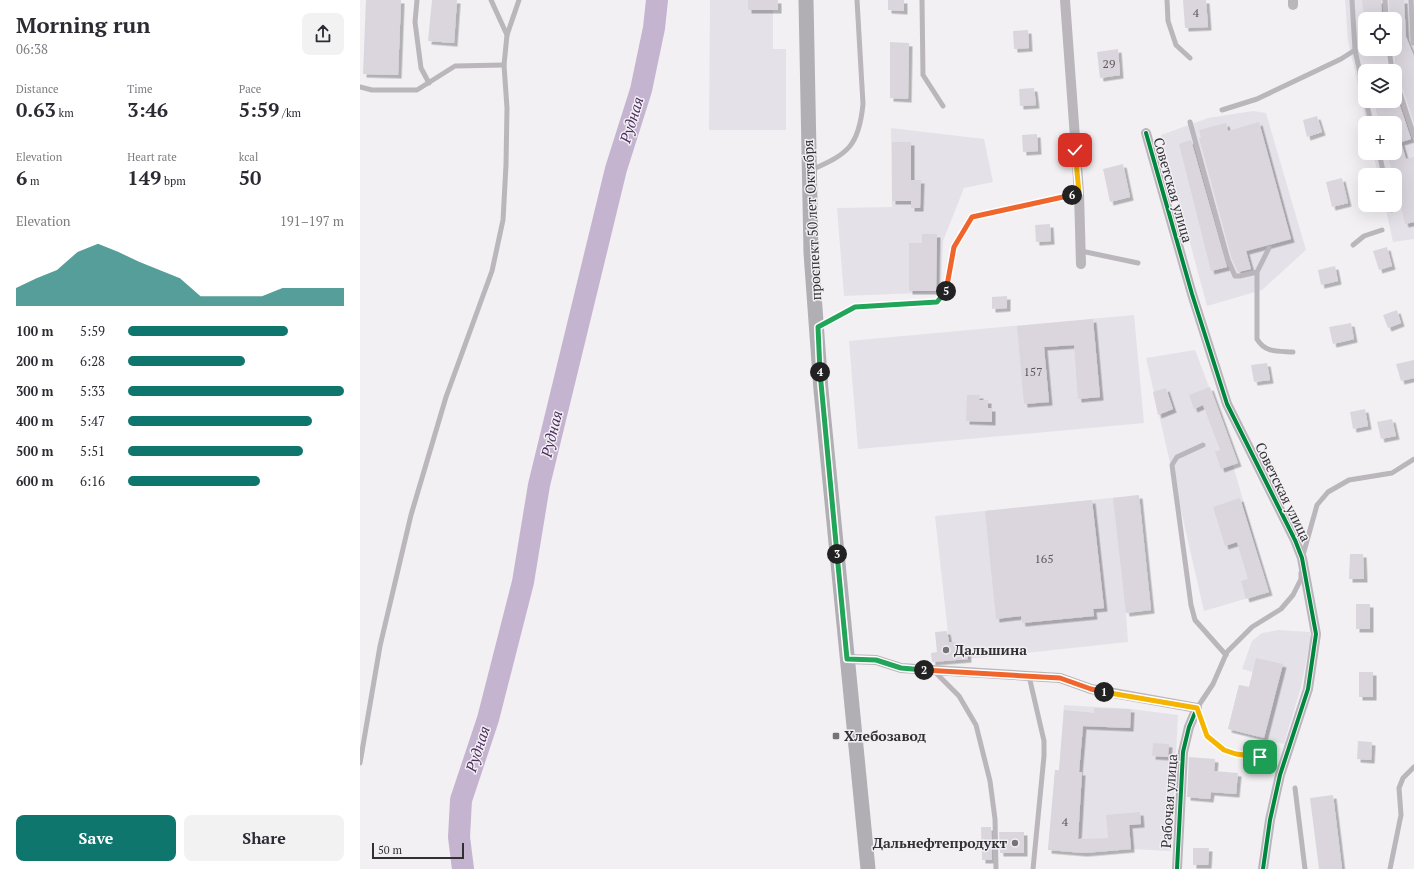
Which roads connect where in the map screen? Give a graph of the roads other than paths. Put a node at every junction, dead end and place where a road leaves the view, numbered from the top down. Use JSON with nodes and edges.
{"nodes":[{"id":1,"x":418,"y":0,"type":"edge"},
{"id":2,"x":491,"y":0,"type":"edge"},
{"id":3,"x":519,"y":0,"type":"edge"},
{"id":4,"x":806,"y":0,"type":"edge"},
{"id":5,"x":857,"y":0,"type":"edge"},
{"id":6,"x":922,"y":0,"type":"edge"},
{"id":7,"x":1065,"y":0,"type":"edge"},
{"id":8,"x":1167,"y":0,"type":"edge"},
{"id":9,"x":1352,"y":0,"type":"edge"},
{"id":10,"x":1385,"y":0,"type":"edge"},
{"id":11,"x":1411,"y":0,"type":"edge"},
{"id":12,"x":1386,"y":12,"type":"edge"},
{"id":13,"x":507,"y":36,"type":"junction"},
{"id":14,"x":1414,"y":43,"type":"edge"},
{"id":15,"x":1355,"y":50,"type":"junction"},
{"id":16,"x":1190,"y":58,"type":"dead end"},
{"id":17,"x":1360,"y":64,"type":"edge"},
{"id":18,"x":504,"y":65,"type":"junction"},
{"id":19,"x":429,"y":83,"type":"junction"},
{"id":20,"x":360,"y":87,"type":"edge"},
{"id":21,"x":1402,"y":99,"type":"edge"},
{"id":22,"x":943,"y":106,"type":"dead end"},
{"id":23,"x":1222,"y":110,"type":"dead end"},
{"id":24,"x":1190,"y":122,"type":"dead end"},
{"id":25,"x":1146,"y":133,"type":"dead end"},
{"id":26,"x":1414,"y":136,"type":"edge"},
{"id":27,"x":808,"y":172,"type":"junction"},
{"id":28,"x":1079,"y":193,"type":"junction"},
{"id":29,"x":1382,"y":230,"type":"dead end"},
{"id":30,"x":1353,"y":245,"type":"dead end"},
{"id":31,"x":1269,"y":248,"type":"dead end"},
{"id":32,"x":1081,"y":251,"type":"junction"},
{"id":33,"x":1138,"y":263,"type":"dead end"},
{"id":34,"x":1081,"y":264,"type":"dead end"},
{"id":35,"x":1258,"y":272,"type":"junction"},
{"id":36,"x":818,"y":327,"type":"junction"},
{"id":37,"x":1293,"y":352,"type":"dead end"},
{"id":38,"x":1203,"y":445,"type":"dead end"},
{"id":39,"x":1414,"y":459,"type":"edge"},
{"id":40,"x":1302,"y":558,"type":"junction"},
{"id":41,"x":1226,"y":655,"type":"junction"},
{"id":42,"x":847,"y":659,"type":"junction"},
{"id":43,"x":933,"y":670,"type":"junction"},
{"id":44,"x":1029,"y":676,"type":"junction"},
{"id":45,"x":1197,"y":708,"type":"junction"},
{"id":46,"x":1260,"y":757,"type":"dead end"},
{"id":47,"x":360,"y":763,"type":"edge"},
{"id":48,"x":1414,"y":766,"type":"edge"},
{"id":49,"x":1295,"y":788,"type":"dead end"},
{"id":50,"x":868,"y":869,"type":"edge"},
{"id":51,"x":996,"y":869,"type":"edge"},
{"id":52,"x":1033,"y":869,"type":"edge"},
{"id":53,"x":1177,"y":869,"type":"edge"},
{"id":54,"x":1263,"y":869,"type":"edge"},
{"id":55,"x":1305,"y":869,"type":"edge"},
{"id":56,"x":1390,"y":869,"type":"edge"}],
"edges":[{"from":1,"to":19,"type":"lane"},
{"from":2,"to":13,"type":"lane"},
{"from":3,"to":13,"type":"lane"},
{"from":4,"to":27,"type":"main road","name":"проспект 50 лет Октября"},
{"from":5,"to":27,"type":"lane"},
{"from":6,"to":22,"type":"lane"},
{"from":7,"to":28,"type":"street"},
{"from":8,"to":16,"type":"lane"},
{"from":9,"to":15,"type":"lane"},
{"from":10,"to":12,"type":"lane"},
{"from":11,"to":14,"type":"lane"},
{"from":13,"to":18,"type":"lane"},
{"from":15,"to":17,"type":"lane"},
{"from":15,"to":23,"type":"lane"},
{"from":18,"to":19,"type":"lane"},
{"from":18,"to":47,"type":"lane"},
{"from":19,"to":20,"type":"lane"},
{"from":21,"to":26,"type":"lane"},
{"from":24,"to":35,"type":"lane"},
{"from":25,"to":40,"type":"street","name":"Советская улица"},
{"from":27,"to":36,"type":"main road","name":"проспект 50 лет Октября"},
{"from":28,"to":32,"type":"street"},
{"from":28,"to":36,"type":"lane"},
{"from":29,"to":30,"type":"lane"},
{"from":31,"to":35,"type":"lane"},
{"from":32,"to":33,"type":"lane"},
{"from":32,"to":34,"type":"street"},
{"from":35,"to":37,"type":"lane"},
{"from":36,"to":42,"type":"main road","name":"проспект 50 лет Октября"},
{"from":38,"to":41,"type":"lane"},
{"from":39,"to":40,"type":"lane"},
{"from":40,"to":41,"type":"lane"},
{"from":40,"to":54,"type":"street","name":"Советская улица"},
{"from":41,"to":45,"type":"lane"},
{"from":42,"to":43,"type":"street"},
{"from":42,"to":50,"type":"main road","name":"проспект 50 лет Октября"},
{"from":43,"to":44,"type":"street"},
{"from":43,"to":51,"type":"lane"},
{"from":44,"to":45,"type":"street"},
{"from":44,"to":52,"type":"lane"},
{"from":45,"to":46,"type":"lane"},
{"from":45,"to":53,"type":"street","name":"Рабочая улица"},
{"from":48,"to":56,"type":"lane"},
{"from":49,"to":55,"type":"lane"}]}
